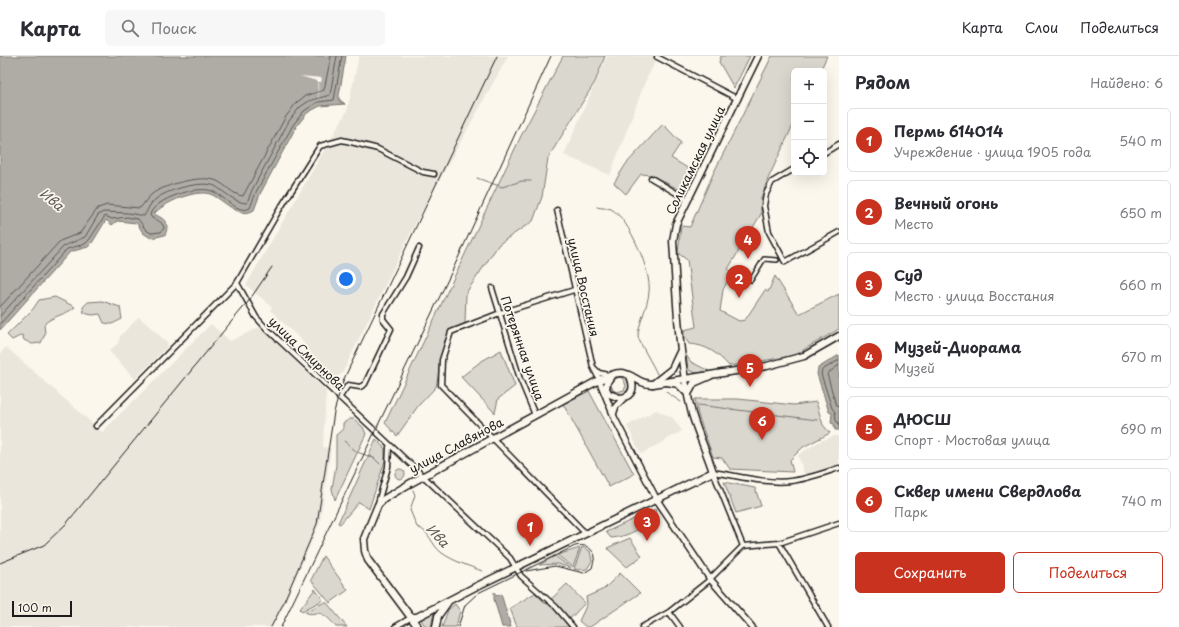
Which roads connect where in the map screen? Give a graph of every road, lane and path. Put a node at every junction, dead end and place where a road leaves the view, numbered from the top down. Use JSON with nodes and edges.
{"nodes":[{"id":1,"x":758,"y":56,"type":"edge"},
{"id":2,"x":657,"y":57,"type":"edge"},
{"id":3,"x":738,"y":99,"type":"junction"},
{"id":4,"x":839,"y":144,"type":"edge"},
{"id":5,"x":827,"y":151,"type":"edge"},
{"id":6,"x":791,"y":172,"type":"edge"},
{"id":7,"x":434,"y":174,"type":"dead end"},
{"id":8,"x":651,"y":178,"type":"dead end"},
{"id":9,"x":688,"y":200,"type":"junction"},
{"id":10,"x":557,"y":210,"type":"dead end"},
{"id":11,"x":839,"y":232,"type":"edge"},
{"id":12,"x":419,"y":248,"type":"dead end"},
{"id":13,"x":777,"y":260,"type":"dead end"},
{"id":14,"x":752,"y":280,"type":"dead end"},
{"id":15,"x":237,"y":283,"type":"junction"},
{"id":16,"x":492,"y":288,"type":"dead end"},
{"id":17,"x":574,"y":290,"type":"junction"},
{"id":18,"x":500,"y":313,"type":"junction"},
{"id":19,"x":839,"y":336,"type":"edge"},
{"id":20,"x":680,"y":351,"type":"junction"},
{"id":21,"x":592,"y":367,"type":"junction"},
{"id":22,"x":612,"y":375,"type":"junction"},
{"id":23,"x":629,"y":375,"type":"junction"},
{"id":24,"x":710,"y":376,"type":"junction"},
{"id":25,"x":685,"y":379,"type":"junction"},
{"id":26,"x":599,"y":380,"type":"junction"},
{"id":27,"x":667,"y":382,"type":"junction"},
{"id":28,"x":653,"y":384,"type":"junction"},
{"id":29,"x":606,"y":389,"type":"junction"},
{"id":30,"x":688,"y":394,"type":"junction"},
{"id":31,"x":339,"y":398,"type":"junction"},
{"id":32,"x":624,"y":398,"type":"junction"},
{"id":33,"x":610,"y":407,"type":"junction"},
{"id":34,"x":535,"y":415,"type":"junction"},
{"id":35,"x":614,"y":417,"type":"junction"},
{"id":36,"x":96,"y":426,"type":"dead end"},
{"id":37,"x":493,"y":438,"type":"junction"},
{"id":38,"x":389,"y":447,"type":"junction"},
{"id":39,"x":839,"y":468,"type":"edge"},
{"id":40,"x":713,"y":472,"type":"junction"},
{"id":41,"x":422,"y":477,"type":"junction"},
{"id":42,"x":657,"y":500,"type":"junction"},
{"id":43,"x":378,"y":505,"type":"junction"},
{"id":44,"x":839,"y":523,"type":"edge"},
{"id":45,"x":586,"y":534,"type":"junction"},
{"id":46,"x":779,"y":543,"type":"junction"},
{"id":47,"x":743,"y":546,"type":"junction"},
{"id":48,"x":516,"y":567,"type":"junction"},
{"id":49,"x":710,"y":579,"type":"junction"},
{"id":50,"x":455,"y":596,"type":"junction"},
{"id":51,"x":669,"y":612,"type":"junction"},
{"id":52,"x":412,"y":617,"type":"junction"},
{"id":53,"x":395,"y":627,"type":"edge"},
{"id":54,"x":418,"y":627,"type":"edge"},
{"id":55,"x":436,"y":627,"type":"edge"},
{"id":56,"x":574,"y":627,"type":"edge"},
{"id":57,"x":642,"y":627,"type":"edge"},
{"id":58,"x":680,"y":627,"type":"edge"},
{"id":59,"x":752,"y":627,"type":"edge"},
{"id":60,"x":828,"y":627,"type":"edge"}],
"edges":[{"from":1,"to":3,"type":"main road","name":"Соликамская улица"},
{"from":2,"to":3,"type":"street"},
{"from":3,"to":9,"type":"main road","name":"Соликамская улица"},
{"from":4,"to":5,"type":"street"},
{"from":6,"to":11,"type":"street"},
{"from":7,"to":15,"type":"street"},
{"from":8,"to":9,"type":"street"},
{"from":9,"to":20,"type":"main road","name":"Соликамская улица"},
{"from":10,"to":17,"type":"street","name":"улица Восстания"},
{"from":12,"to":31,"type":"street"},
{"from":13,"to":14,"type":"street"},
{"from":15,"to":31,"type":"street","name":"улица Смирнова"},
{"from":15,"to":36,"type":"street"},
{"from":16,"to":18,"type":"street","name":"Потерянная улица"},
{"from":17,"to":18,"type":"street"},
{"from":17,"to":21,"type":"street","name":"улица Восстания"},
{"from":18,"to":34,"type":"street","name":"Потерянная улица"},
{"from":18,"to":37,"type":"street"},
{"from":19,"to":24,"type":"main road"},
{"from":20,"to":25,"type":"main road","name":"Соликамская улица"},
{"from":20,"to":28,"type":"main road","name":"Соликамская улица"},
{"from":21,"to":22,"type":"street"},
{"from":21,"to":26,"type":"street","name":"улица Восстания"},
{"from":22,"to":23,"type":"main road"},
{"from":22,"to":26,"type":"main road","name":"улица Славянова"},
{"from":22,"to":29,"type":"main road"},
{"from":23,"to":28,"type":"main road"},
{"from":23,"to":32,"type":"main road"},
{"from":24,"to":25,"type":"main road"},
{"from":24,"to":30,"type":"main road"},
{"from":25,"to":27,"type":"main road"},
{"from":25,"to":30,"type":"main road","name":"Соликамская улица"},
{"from":26,"to":29,"type":"street","name":"улица Восстания"},
{"from":26,"to":33,"type":"street"},
{"from":26,"to":34,"type":"main road","name":"улица Славянова"},
{"from":27,"to":28,"type":"main road"},
{"from":27,"to":30,"type":"main road"},
{"from":29,"to":32,"type":"main road"},
{"from":29,"to":33,"type":"street"},
{"from":30,"to":40,"type":"main road","name":"Соликамская улица"},
{"from":31,"to":38,"type":"street","name":"улица Смирнова"},
{"from":32,"to":35,"type":"street"},
{"from":33,"to":35,"type":"street"},
{"from":34,"to":37,"type":"main road","name":"улица Славянова"},
{"from":35,"to":42,"type":"street"},
{"from":37,"to":41,"type":"main road","name":"улица Славянова"},
{"from":37,"to":45,"type":"street"},
{"from":38,"to":41,"type":"street","name":"улица Смирнова"},
{"from":38,"to":43,"type":"street"},
{"from":39,"to":40,"type":"street"},
{"from":40,"to":42,"type":"main road"},
{"from":40,"to":47,"type":"street","name":"Соликамская улица"},
{"from":41,"to":43,"type":"main road","name":"улица Славянова"},
{"from":41,"to":48,"type":"street","name":"улица Смирнова"},
{"from":42,"to":45,"type":"main road"},
{"from":42,"to":49,"type":"street"},
{"from":43,"to":52,"type":"main road","name":"улица Славянова"},
{"from":44,"to":46,"type":"street"},
{"from":45,"to":48,"type":"main road"},
{"from":46,"to":47,"type":"street"},
{"from":46,"to":60,"type":"street"},
{"from":47,"to":49,"type":"street"},
{"from":48,"to":50,"type":"main road"},
{"from":48,"to":56,"type":"street","name":"улица Смирнова"},
{"from":49,"to":51,"type":"street"},
{"from":49,"to":59,"type":"street"},
{"from":50,"to":52,"type":"main road"},
{"from":50,"to":55,"type":"main road"},
{"from":51,"to":57,"type":"street"},
{"from":51,"to":58,"type":"street"},
{"from":52,"to":53,"type":"street"},
{"from":52,"to":54,"type":"main road"}]}
